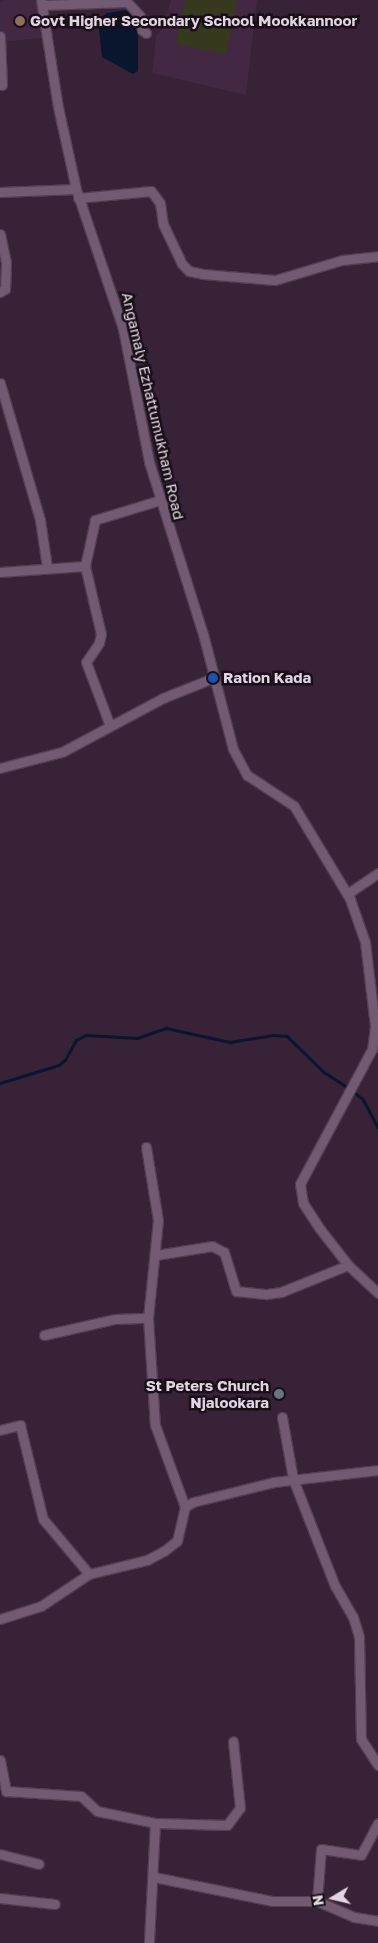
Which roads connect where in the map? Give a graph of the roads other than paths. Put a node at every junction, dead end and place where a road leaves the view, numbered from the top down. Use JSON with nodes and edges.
{"nodes":[{"id":1,"x":41,"y":3,"type":"edge"},
{"id":2,"x":146,"y":34,"type":"dead end"},
{"id":3,"x":0,"y":36,"type":"edge"},
{"id":4,"x":2,"y":85,"type":"dead end"},
{"id":5,"x":0,"y":192,"type":"edge"},
{"id":6,"x":77,"y":193,"type":"junction"},
{"id":7,"x":0,"y":234,"type":"edge"},
{"id":8,"x":378,"y":256,"type":"edge"},
{"id":9,"x":0,"y":292,"type":"edge"},
{"id":10,"x":0,"y":383,"type":"edge"},
{"id":11,"x":160,"y":500,"type":"junction"},
{"id":12,"x":86,"y":566,"type":"junction"},
{"id":13,"x":47,"y":567,"type":"junction"},
{"id":14,"x":0,"y":572,"type":"edge"},
{"id":15,"x":213,"y":678,"type":"junction"},
{"id":16,"x":110,"y":726,"type":"junction"},
{"id":17,"x":0,"y":768,"type":"edge"},
{"id":18,"x":378,"y":873,"type":"edge"},
{"id":19,"x":348,"y":894,"type":"junction"},
{"id":20,"x":375,"y":1052,"type":"edge"},
{"id":21,"x":146,"y":1147,"type":"dead end"},
{"id":22,"x":156,"y":1255,"type":"junction"},
{"id":23,"x":348,"y":1265,"type":"junction"},
{"id":24,"x":378,"y":1293,"type":"edge"},
{"id":25,"x":148,"y":1318,"type":"junction"},
{"id":26,"x":44,"y":1335,"type":"dead end"},
{"id":27,"x":282,"y":1417,"type":"dead end"},
{"id":28,"x":0,"y":1430,"type":"edge"},
{"id":29,"x":378,"y":1470,"type":"edge"},
{"id":30,"x":293,"y":1479,"type":"junction"},
{"id":31,"x":185,"y":1507,"type":"junction"},
{"id":32,"x":89,"y":1574,"type":"junction"},
{"id":33,"x":0,"y":1619,"type":"edge"},
{"id":34,"x":233,"y":1741,"type":"dead end"},
{"id":35,"x":0,"y":1760,"type":"edge"},
{"id":36,"x":378,"y":1765,"type":"edge"},
{"id":37,"x":3,"y":1794,"type":"edge"},
{"id":38,"x":156,"y":1823,"type":"junction"},
{"id":39,"x":378,"y":1823,"type":"edge"},
{"id":40,"x":0,"y":1854,"type":"edge"},
{"id":41,"x":38,"y":1864,"type":"dead end"},
{"id":42,"x":154,"y":1877,"type":"junction"},
{"id":43,"x":0,"y":1898,"type":"edge"},
{"id":44,"x":317,"y":1901,"type":"junction"},
{"id":45,"x":55,"y":1904,"type":"dead end"},
{"id":46,"x":378,"y":1921,"type":"edge"},
{"id":47,"x":149,"y":1943,"type":"edge"}],
"edges":[{"from":1,"to":2,"type":"street"},
{"from":1,"to":6,"type":"street","name":"Angamaly Ezhattumukham Road"},
{"from":3,"to":4,"type":"street"},
{"from":5,"to":6,"type":"street"},
{"from":6,"to":8,"type":"street"},
{"from":6,"to":11,"type":"street","name":"Angamaly Ezhattumukham Road"},
{"from":7,"to":9,"type":"street"},
{"from":10,"to":13,"type":"street"},
{"from":11,"to":12,"type":"street"},
{"from":11,"to":15,"type":"street","name":"Angamaly Ezhattumukham Road"},
{"from":12,"to":13,"type":"street"},
{"from":12,"to":16,"type":"street"},
{"from":13,"to":14,"type":"street"},
{"from":15,"to":16,"type":"street"},
{"from":15,"to":19,"type":"street","name":"Angamaly Ezhattumukham Road"},
{"from":16,"to":17,"type":"street"},
{"from":18,"to":19,"type":"street"},
{"from":19,"to":20,"type":"street","name":"Angamaly Ezhattumukham Road"},
{"from":20,"to":23,"type":"street","name":"Angamaly Ezhattumukham Road"},
{"from":21,"to":22,"type":"street"},
{"from":22,"to":23,"type":"street"},
{"from":22,"to":25,"type":"street"},
{"from":23,"to":24,"type":"street","name":"Angamaly Ezhattumukham Road"},
{"from":25,"to":26,"type":"street"},
{"from":25,"to":31,"type":"street"},
{"from":27,"to":30,"type":"street"},
{"from":28,"to":32,"type":"street"},
{"from":29,"to":30,"type":"street"},
{"from":30,"to":31,"type":"street"},
{"from":30,"to":36,"type":"street"},
{"from":31,"to":32,"type":"street"},
{"from":32,"to":33,"type":"street"},
{"from":34,"to":38,"type":"street"},
{"from":35,"to":37,"type":"street"},
{"from":37,"to":38,"type":"street"},
{"from":38,"to":42,"type":"street"},
{"from":39,"to":44,"type":"street"},
{"from":40,"to":41,"type":"street"},
{"from":42,"to":44,"type":"street"},
{"from":42,"to":47,"type":"street"},
{"from":43,"to":45,"type":"street"},
{"from":44,"to":46,"type":"street"}]}
